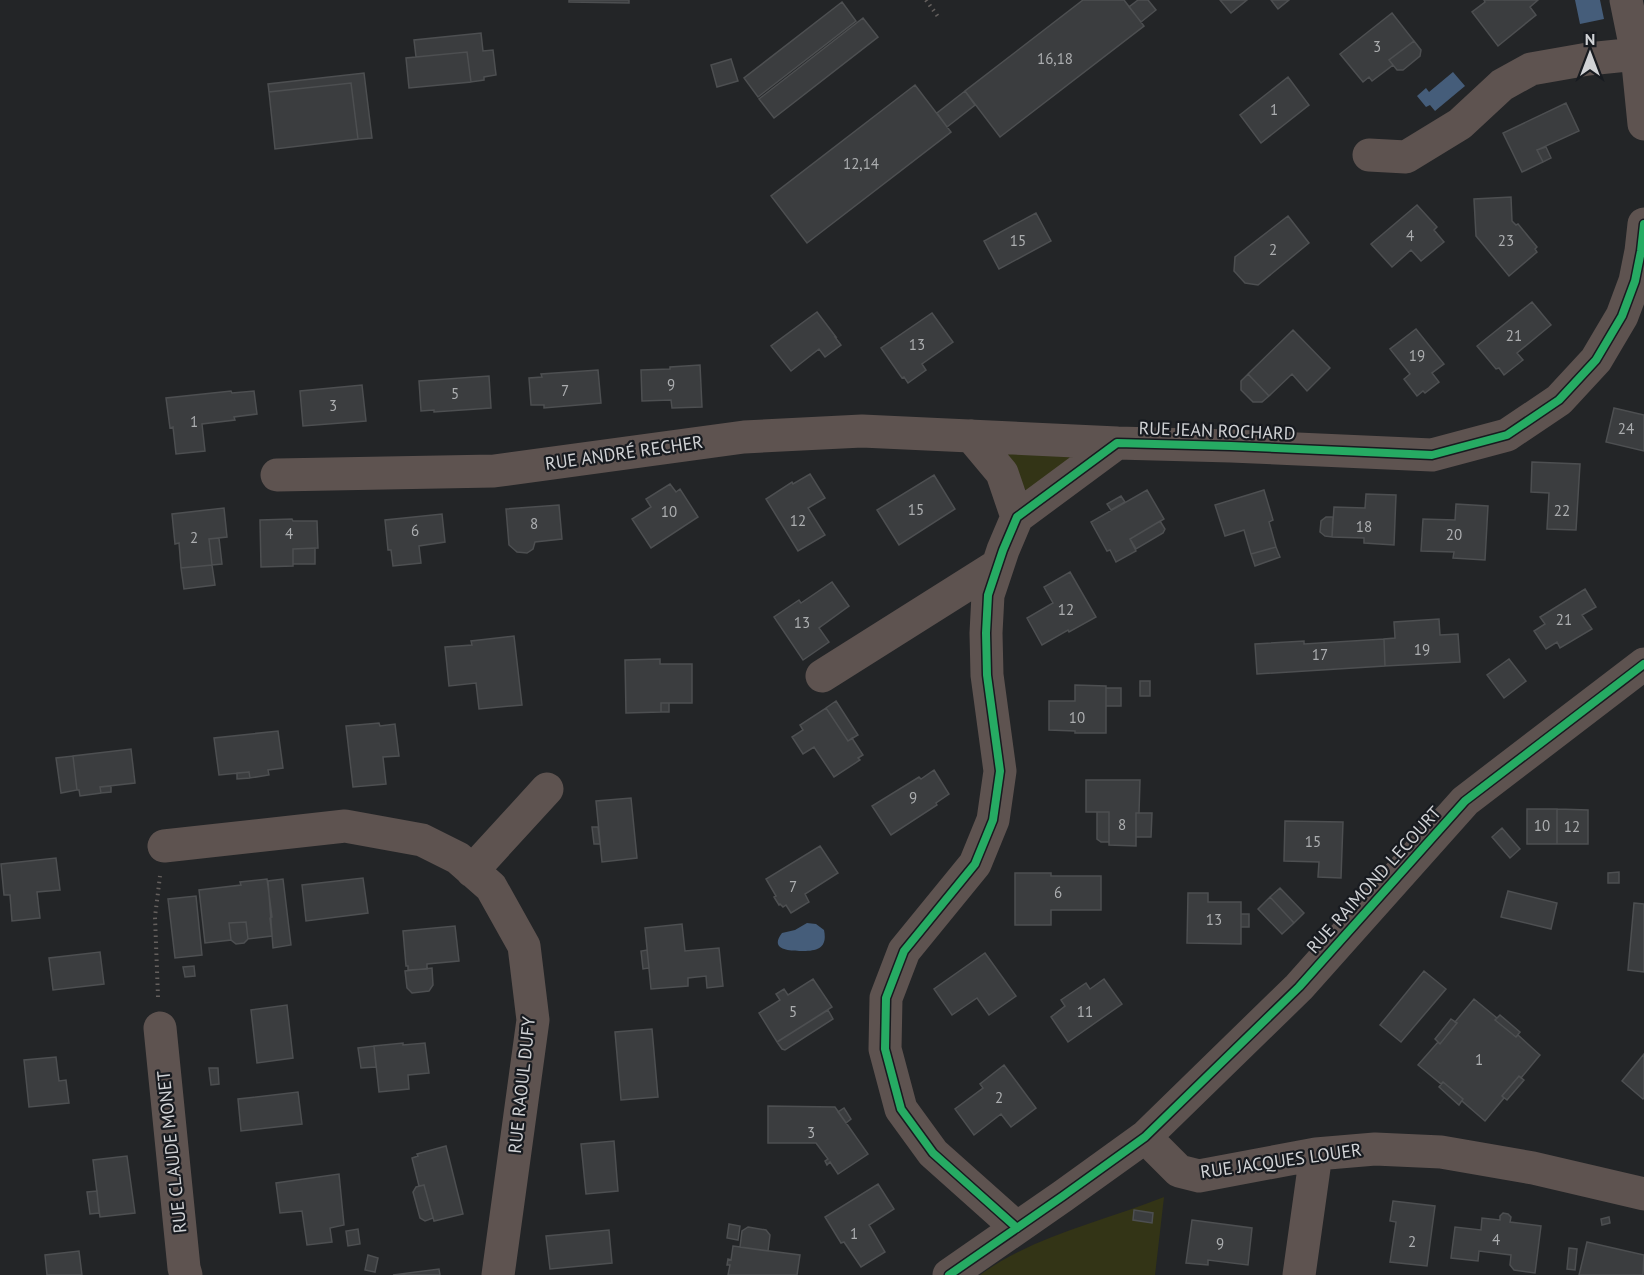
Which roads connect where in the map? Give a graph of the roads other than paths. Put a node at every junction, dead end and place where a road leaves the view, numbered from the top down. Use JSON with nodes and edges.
{"nodes":[{"id":1,"x":1626,"y":0,"type":"edge"},
{"id":2,"x":1637,"y":54,"type":"junction"},
{"id":3,"x":1644,"y":124,"type":"edge"},
{"id":4,"x":1369,"y":155,"type":"dead end"},
{"id":5,"x":1644,"y":224,"type":"edge"},
{"id":6,"x":971,"y":436,"type":"junction"},
{"id":7,"x":1118,"y":443,"type":"junction"},
{"id":8,"x":277,"y":475,"type":"dead end"},
{"id":9,"x":1017,"y":517,"type":"junction"},
{"id":10,"x":998,"y":565,"type":"junction"},
{"id":11,"x":1644,"y":664,"type":"edge"},
{"id":12,"x":822,"y":676,"type":"dead end"},
{"id":13,"x":548,"y":789,"type":"dead end"},
{"id":14,"x":164,"y":846,"type":"road end"},
{"id":15,"x":472,"y":871,"type":"junction"},
{"id":16,"x":160,"y":1028,"type":"road end"},
{"id":17,"x":1145,"y":1137,"type":"junction"},
{"id":18,"x":1316,"y":1154,"type":"junction"},
{"id":19,"x":1644,"y":1194,"type":"edge"},
{"id":20,"x":1017,"y":1228,"type":"junction"},
{"id":21,"x":186,"y":1275,"type":"edge"},
{"id":22,"x":498,"y":1275,"type":"edge"},
{"id":23,"x":949,"y":1275,"type":"edge"},
{"id":24,"x":1299,"y":1275,"type":"edge"}],
"edges":[{"from":1,"to":2,"type":"street"},
{"from":2,"to":3,"type":"street"},
{"from":2,"to":4,"type":"street"},
{"from":5,"to":7,"type":"street","name":"RUE JEAN ROCHARD"},
{"from":6,"to":7,"type":"street","name":"RUE ANDRÉ RECHER"},
{"from":6,"to":8,"type":"street","name":"RUE ANDRÉ RECHER"},
{"from":6,"to":9,"type":"street"},
{"from":7,"to":9,"type":"street","name":"RUE JEAN ROCHARD"},
{"from":9,"to":10,"type":"street"},
{"from":10,"to":12,"type":"street"},
{"from":10,"to":20,"type":"street"},
{"from":11,"to":17,"type":"street","name":"RUE RAIMOND LECOURT"},
{"from":13,"to":15,"type":"street"},
{"from":14,"to":15,"type":"street","name":"RUE RAOUL DUFY"},
{"from":15,"to":22,"type":"street","name":"RUE RAOUL DUFY"},
{"from":16,"to":21,"type":"street","name":"RUE CLAUDE MONET"},
{"from":17,"to":18,"type":"street","name":"RUE JACQUES LOUER"},
{"from":17,"to":20,"type":"street","name":"RUE RAIMOND LECOURT"},
{"from":18,"to":19,"type":"street","name":"RUE JACQUES LOUER"},
{"from":18,"to":24,"type":"street"},
{"from":20,"to":23,"type":"street","name":"RUE RAIMOND LECOURT"}]}
